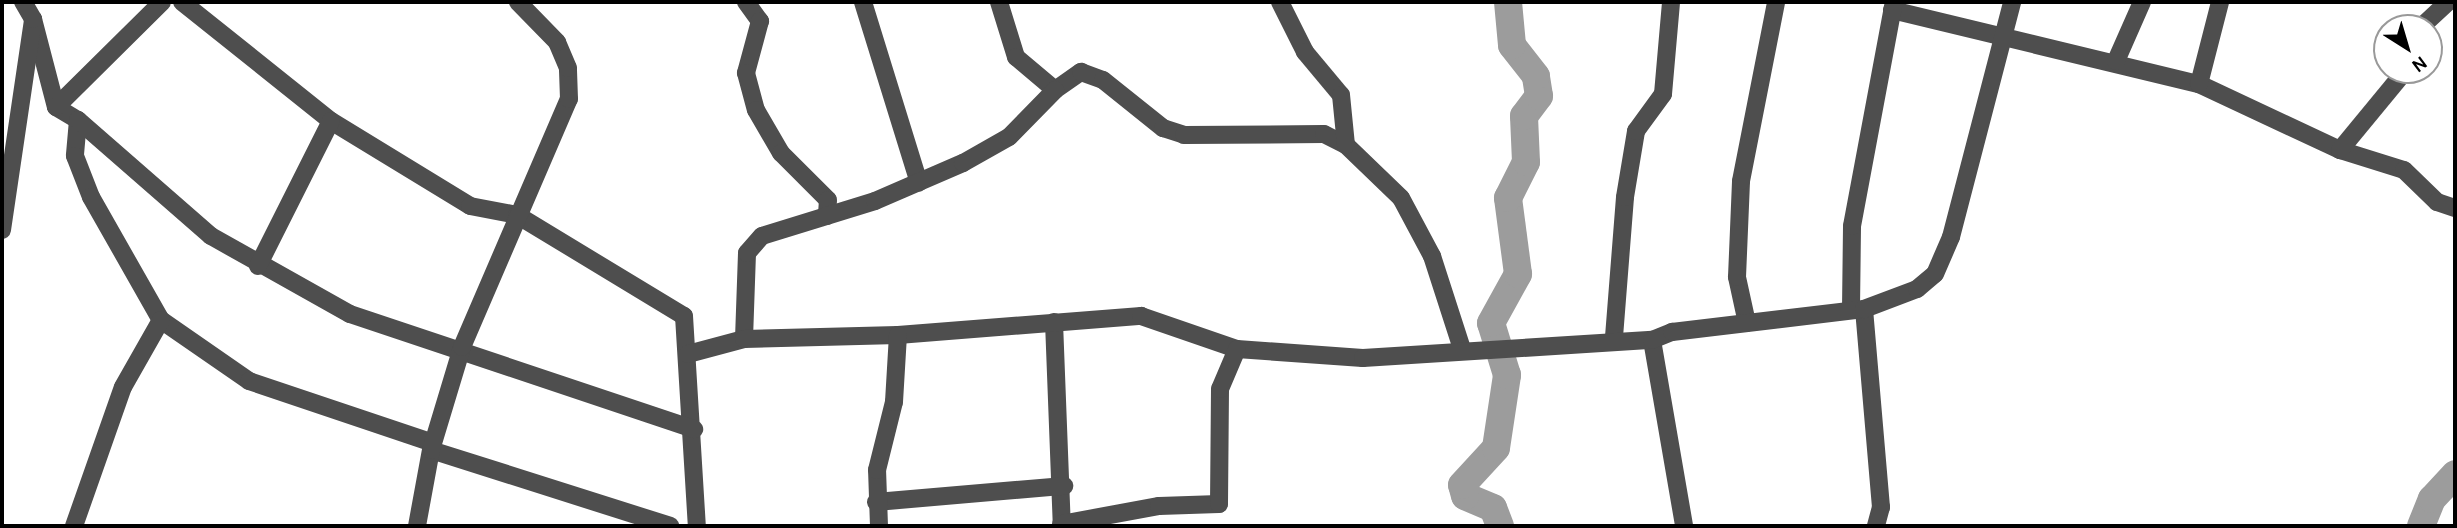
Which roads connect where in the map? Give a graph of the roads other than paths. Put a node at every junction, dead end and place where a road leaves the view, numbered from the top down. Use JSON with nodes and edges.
{"nodes":[{"id":1,"x":23,"y":2,"type":"edge"},
{"id":2,"x":162,"y":2,"type":"edge"},
{"id":3,"x":182,"y":2,"type":"edge"},
{"id":4,"x":518,"y":2,"type":"edge"},
{"id":5,"x":746,"y":2,"type":"edge"},
{"id":6,"x":863,"y":2,"type":"edge"},
{"id":7,"x":999,"y":2,"type":"edge"},
{"id":8,"x":1280,"y":2,"type":"edge"},
{"id":9,"x":1671,"y":2,"type":"edge"},
{"id":10,"x":1776,"y":2,"type":"edge"},
{"id":11,"x":2012,"y":2,"type":"edge"},
{"id":12,"x":2142,"y":2,"type":"edge"},
{"id":13,"x":2220,"y":2,"type":"edge"},
{"id":14,"x":2448,"y":2,"type":"edge"},
{"id":15,"x":1893,"y":6,"type":"edge"},
{"id":16,"x":2435,"y":14,"type":"edge"},
{"id":17,"x":33,"y":19,"type":"junction"},
{"id":18,"x":2002,"y":34,"type":"junction"},
{"id":19,"x":2116,"y":61,"type":"junction"},
{"id":20,"x":2199,"y":84,"type":"junction"},
{"id":21,"x":2394,"y":84,"type":"edge"},
{"id":22,"x":1055,"y":90,"type":"junction"},
{"id":23,"x":56,"y":107,"type":"junction"},
{"id":24,"x":78,"y":120,"type":"junction"},
{"id":25,"x":331,"y":121,"type":"junction"},
{"id":26,"x":1346,"y":145,"type":"junction"},
{"id":27,"x":2340,"y":150,"type":"junction"},
{"id":28,"x":919,"y":183,"type":"junction"},
{"id":29,"x":2454,"y":208,"type":"edge"},
{"id":30,"x":517,"y":215,"type":"junction"},
{"id":31,"x":827,"y":216,"type":"junction"},
{"id":32,"x":2,"y":230,"type":"edge"},
{"id":33,"x":258,"y":266,"type":"junction"},
{"id":34,"x":1857,"y":309,"type":"junction"},
{"id":35,"x":161,"y":320,"type":"junction"},
{"id":36,"x":1054,"y":322,"type":"junction"},
{"id":37,"x":1747,"y":323,"type":"junction"},
{"id":38,"x":898,"y":335,"type":"junction"},
{"id":39,"x":1614,"y":337,"type":"junction"},
{"id":40,"x":744,"y":339,"type":"junction"},
{"id":41,"x":1651,"y":340,"type":"junction"},
{"id":42,"x":462,"y":347,"type":"junction"},
{"id":43,"x":1237,"y":349,"type":"junction"},
{"id":44,"x":1462,"y":349,"type":"junction"},
{"id":45,"x":688,"y":354,"type":"junction"},
{"id":46,"x":694,"y":429,"type":"junction"},
{"id":47,"x":432,"y":447,"type":"junction"},
{"id":48,"x":1064,"y":486,"type":"junction"},
{"id":49,"x":876,"y":502,"type":"junction"},
{"id":50,"x":1061,"y":525,"type":"edge"},
{"id":51,"x":74,"y":526,"type":"edge"},
{"id":52,"x":417,"y":526,"type":"edge"},
{"id":53,"x":670,"y":526,"type":"edge"},
{"id":54,"x":697,"y":526,"type":"edge"},
{"id":55,"x":879,"y":526,"type":"edge"},
{"id":56,"x":1684,"y":526,"type":"edge"},
{"id":57,"x":1876,"y":526,"type":"edge"}],
"edges":[{"from":1,"to":17,"type":"street"},
{"from":2,"to":23,"type":"street"},
{"from":3,"to":25,"type":"street"},
{"from":4,"to":30,"type":"street"},
{"from":5,"to":31,"type":"street"},
{"from":6,"to":28,"type":"street"},
{"from":7,"to":22,"type":"street"},
{"from":8,"to":26,"type":"street"},
{"from":9,"to":39,"type":"street"},
{"from":10,"to":37,"type":"street"},
{"from":11,"to":18,"type":"street"},
{"from":12,"to":19,"type":"street"},
{"from":13,"to":20,"type":"street"},
{"from":14,"to":16,"type":"street"},
{"from":15,"to":18,"type":"street"},
{"from":15,"to":34,"type":"street"},
{"from":17,"to":23,"type":"street"},
{"from":17,"to":32,"type":"street"},
{"from":18,"to":19,"type":"street"},
{"from":18,"to":34,"type":"street"},
{"from":19,"to":20,"type":"street"},
{"from":20,"to":27,"type":"street"},
{"from":21,"to":27,"type":"street"},
{"from":22,"to":26,"type":"street"},
{"from":22,"to":28,"type":"street"},
{"from":23,"to":24,"type":"street"},
{"from":24,"to":33,"type":"street"},
{"from":24,"to":35,"type":"street"},
{"from":25,"to":30,"type":"street"},
{"from":25,"to":33,"type":"street"},
{"from":26,"to":44,"type":"street"},
{"from":27,"to":29,"type":"street"},
{"from":28,"to":31,"type":"street"},
{"from":30,"to":42,"type":"street"},
{"from":30,"to":45,"type":"street"},
{"from":31,"to":40,"type":"street"},
{"from":33,"to":42,"type":"street"},
{"from":34,"to":37,"type":"street"},
{"from":34,"to":57,"type":"street"},
{"from":35,"to":47,"type":"street"},
{"from":35,"to":51,"type":"street"},
{"from":36,"to":38,"type":"street"},
{"from":36,"to":43,"type":"street"},
{"from":36,"to":48,"type":"street"},
{"from":37,"to":41,"type":"street"},
{"from":38,"to":40,"type":"street"},
{"from":38,"to":49,"type":"street"},
{"from":39,"to":41,"type":"street"},
{"from":39,"to":44,"type":"street"},
{"from":40,"to":45,"type":"street"},
{"from":41,"to":56,"type":"street"},
{"from":42,"to":46,"type":"street"},
{"from":42,"to":47,"type":"street"},
{"from":43,"to":44,"type":"street"},
{"from":43,"to":50,"type":"street"},
{"from":45,"to":46,"type":"street"},
{"from":46,"to":54,"type":"street"},
{"from":47,"to":52,"type":"street"},
{"from":47,"to":53,"type":"street"},
{"from":48,"to":49,"type":"street"},
{"from":48,"to":50,"type":"street"},
{"from":49,"to":55,"type":"street"}]}
